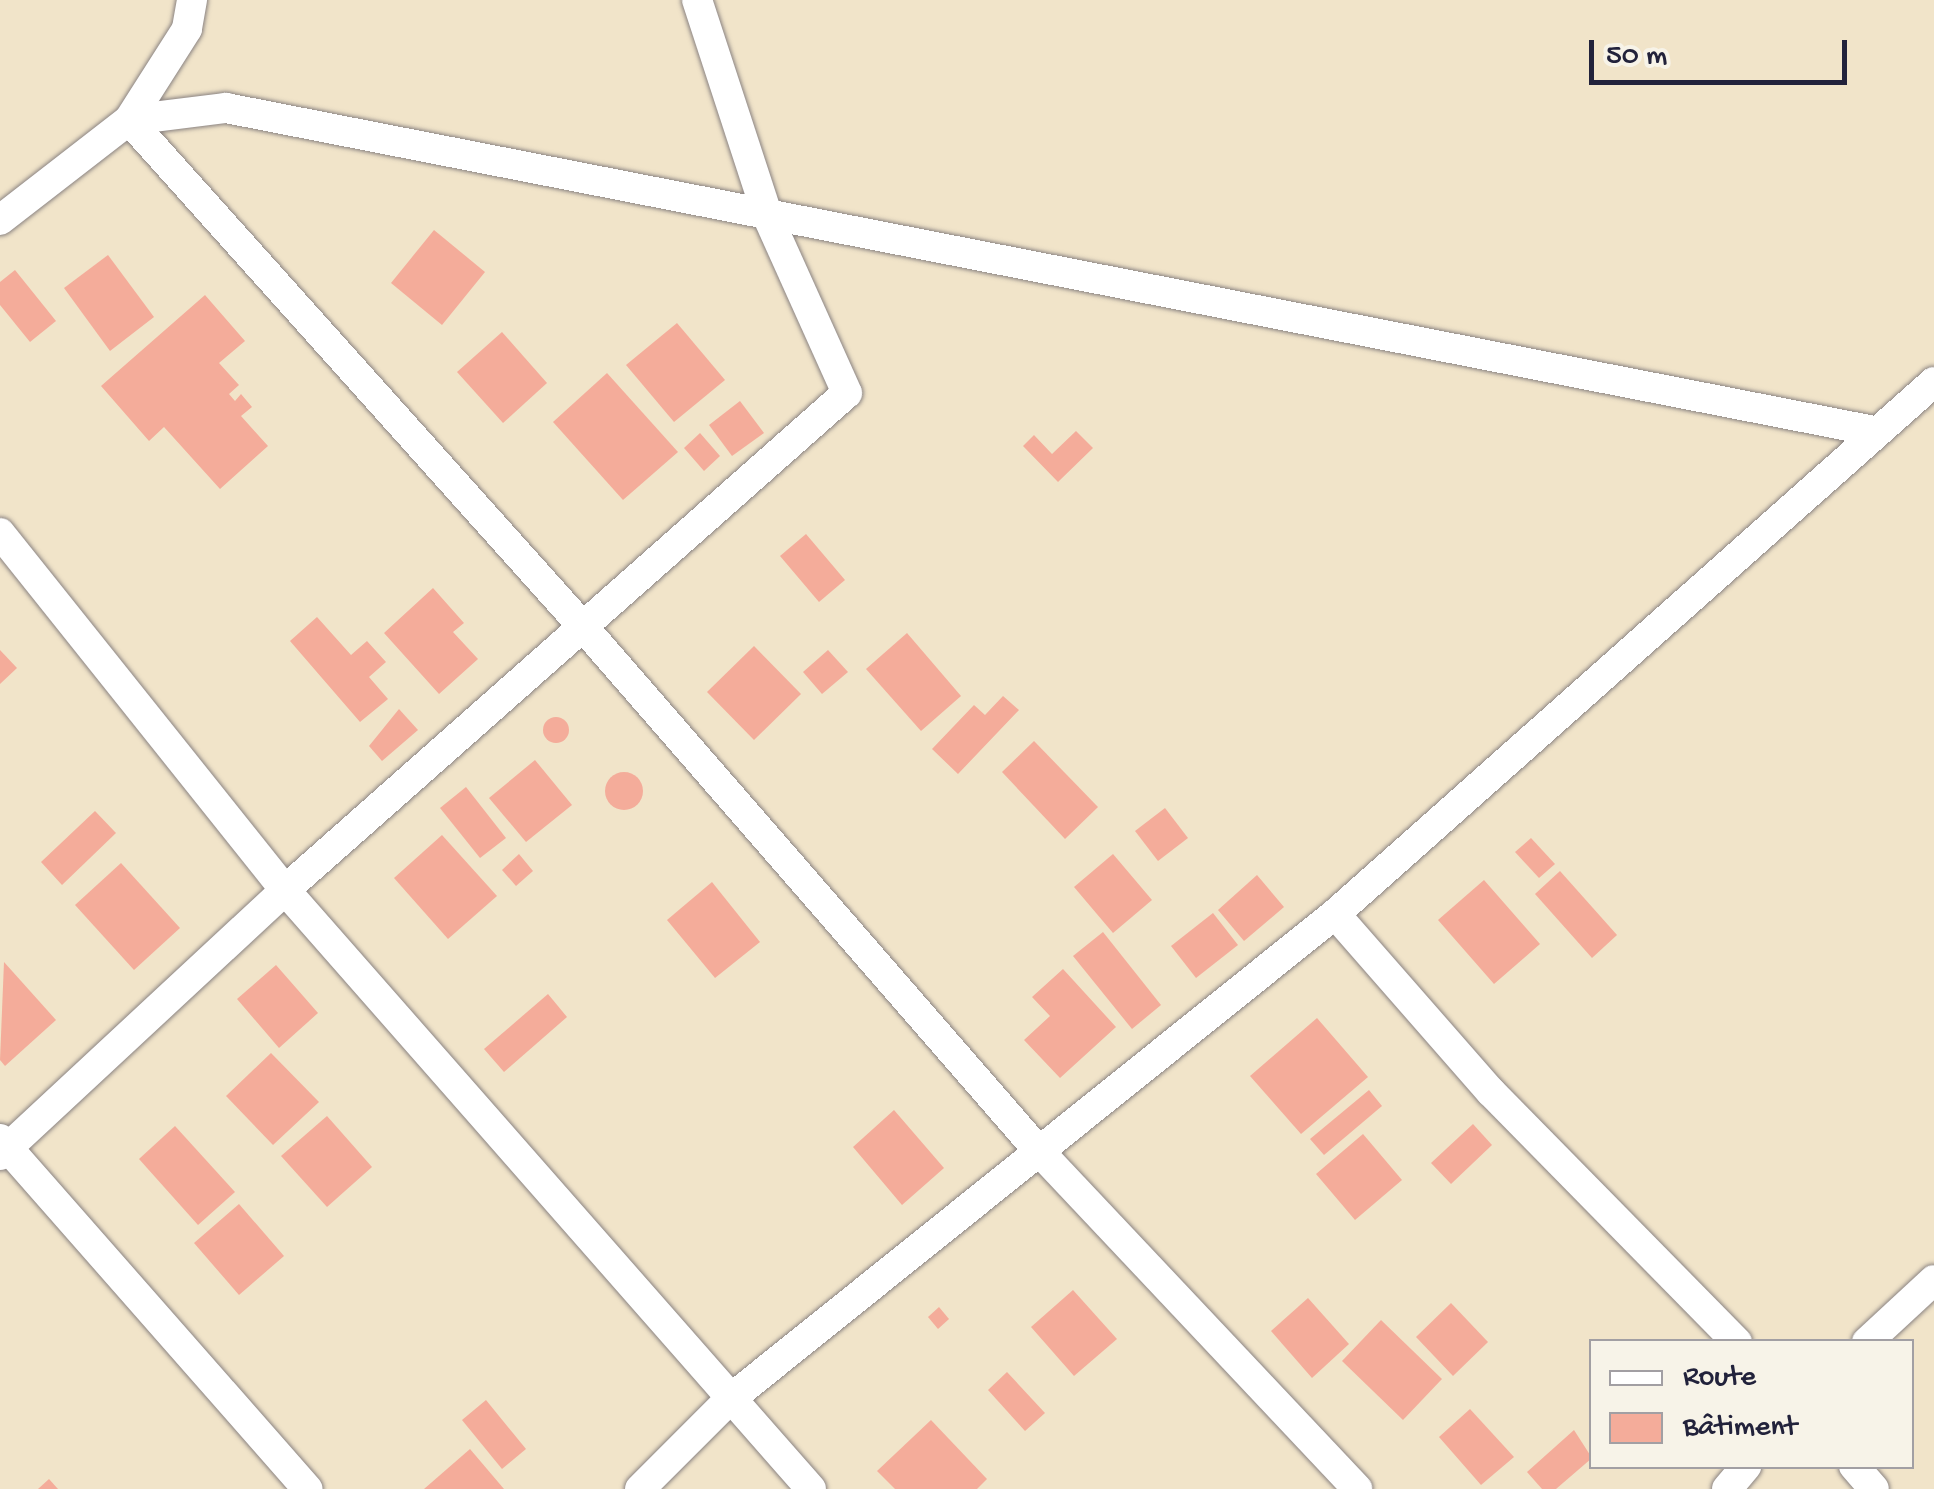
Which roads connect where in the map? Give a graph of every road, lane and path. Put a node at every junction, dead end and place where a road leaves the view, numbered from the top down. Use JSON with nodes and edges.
{"nodes":[{"id":1,"x":192,"y":0,"type":"edge"},
{"id":2,"x":697,"y":0,"type":"edge"},
{"id":3,"x":128,"y":120,"type":"junction"},
{"id":4,"x":768,"y":217,"type":"junction"},
{"id":5,"x":0,"y":220,"type":"edge"},
{"id":6,"x":1934,"y":382,"type":"edge"},
{"id":7,"x":1874,"y":431,"type":"junction"},
{"id":8,"x":0,"y":534,"type":"edge"},
{"id":9,"x":585,"y":629,"type":"junction"},
{"id":10,"x":285,"y":890,"type":"junction"},
{"id":11,"x":1335,"y":914,"type":"junction"},
{"id":12,"x":3,"y":1147,"type":"edge"},
{"id":13,"x":1037,"y":1148,"type":"junction"},
{"id":14,"x":1934,"y":1280,"type":"edge"},
{"id":15,"x":1734,"y":1339,"type":"edge"},
{"id":16,"x":1870,"y":1339,"type":"edge"},
{"id":17,"x":728,"y":1400,"type":"junction"},
{"id":18,"x":1744,"y":1469,"type":"edge"},
{"id":19,"x":1857,"y":1469,"type":"edge"},
{"id":20,"x":308,"y":1489,"type":"edge"},
{"id":21,"x":640,"y":1489,"type":"edge"},
{"id":22,"x":811,"y":1489,"type":"edge"},
{"id":23,"x":1357,"y":1489,"type":"edge"},
{"id":24,"x":1727,"y":1489,"type":"edge"},
{"id":25,"x":1874,"y":1489,"type":"edge"}],
"edges":[{"from":1,"to":3,"type":"street"},
{"from":2,"to":4,"type":"street"},
{"from":3,"to":4,"type":"street"},
{"from":3,"to":5,"type":"street"},
{"from":3,"to":9,"type":"street"},
{"from":4,"to":7,"type":"street"},
{"from":4,"to":9,"type":"street"},
{"from":6,"to":7,"type":"street"},
{"from":7,"to":11,"type":"street"},
{"from":8,"to":10,"type":"street"},
{"from":9,"to":10,"type":"street"},
{"from":9,"to":13,"type":"street"},
{"from":10,"to":12,"type":"street"},
{"from":10,"to":17,"type":"street"},
{"from":11,"to":13,"type":"street"},
{"from":11,"to":15,"type":"street"},
{"from":12,"to":20,"type":"street"},
{"from":13,"to":17,"type":"street"},
{"from":13,"to":23,"type":"street"},
{"from":14,"to":16,"type":"street"},
{"from":17,"to":21,"type":"street"},
{"from":17,"to":22,"type":"street"},
{"from":18,"to":24,"type":"street"},
{"from":19,"to":25,"type":"street"}]}
